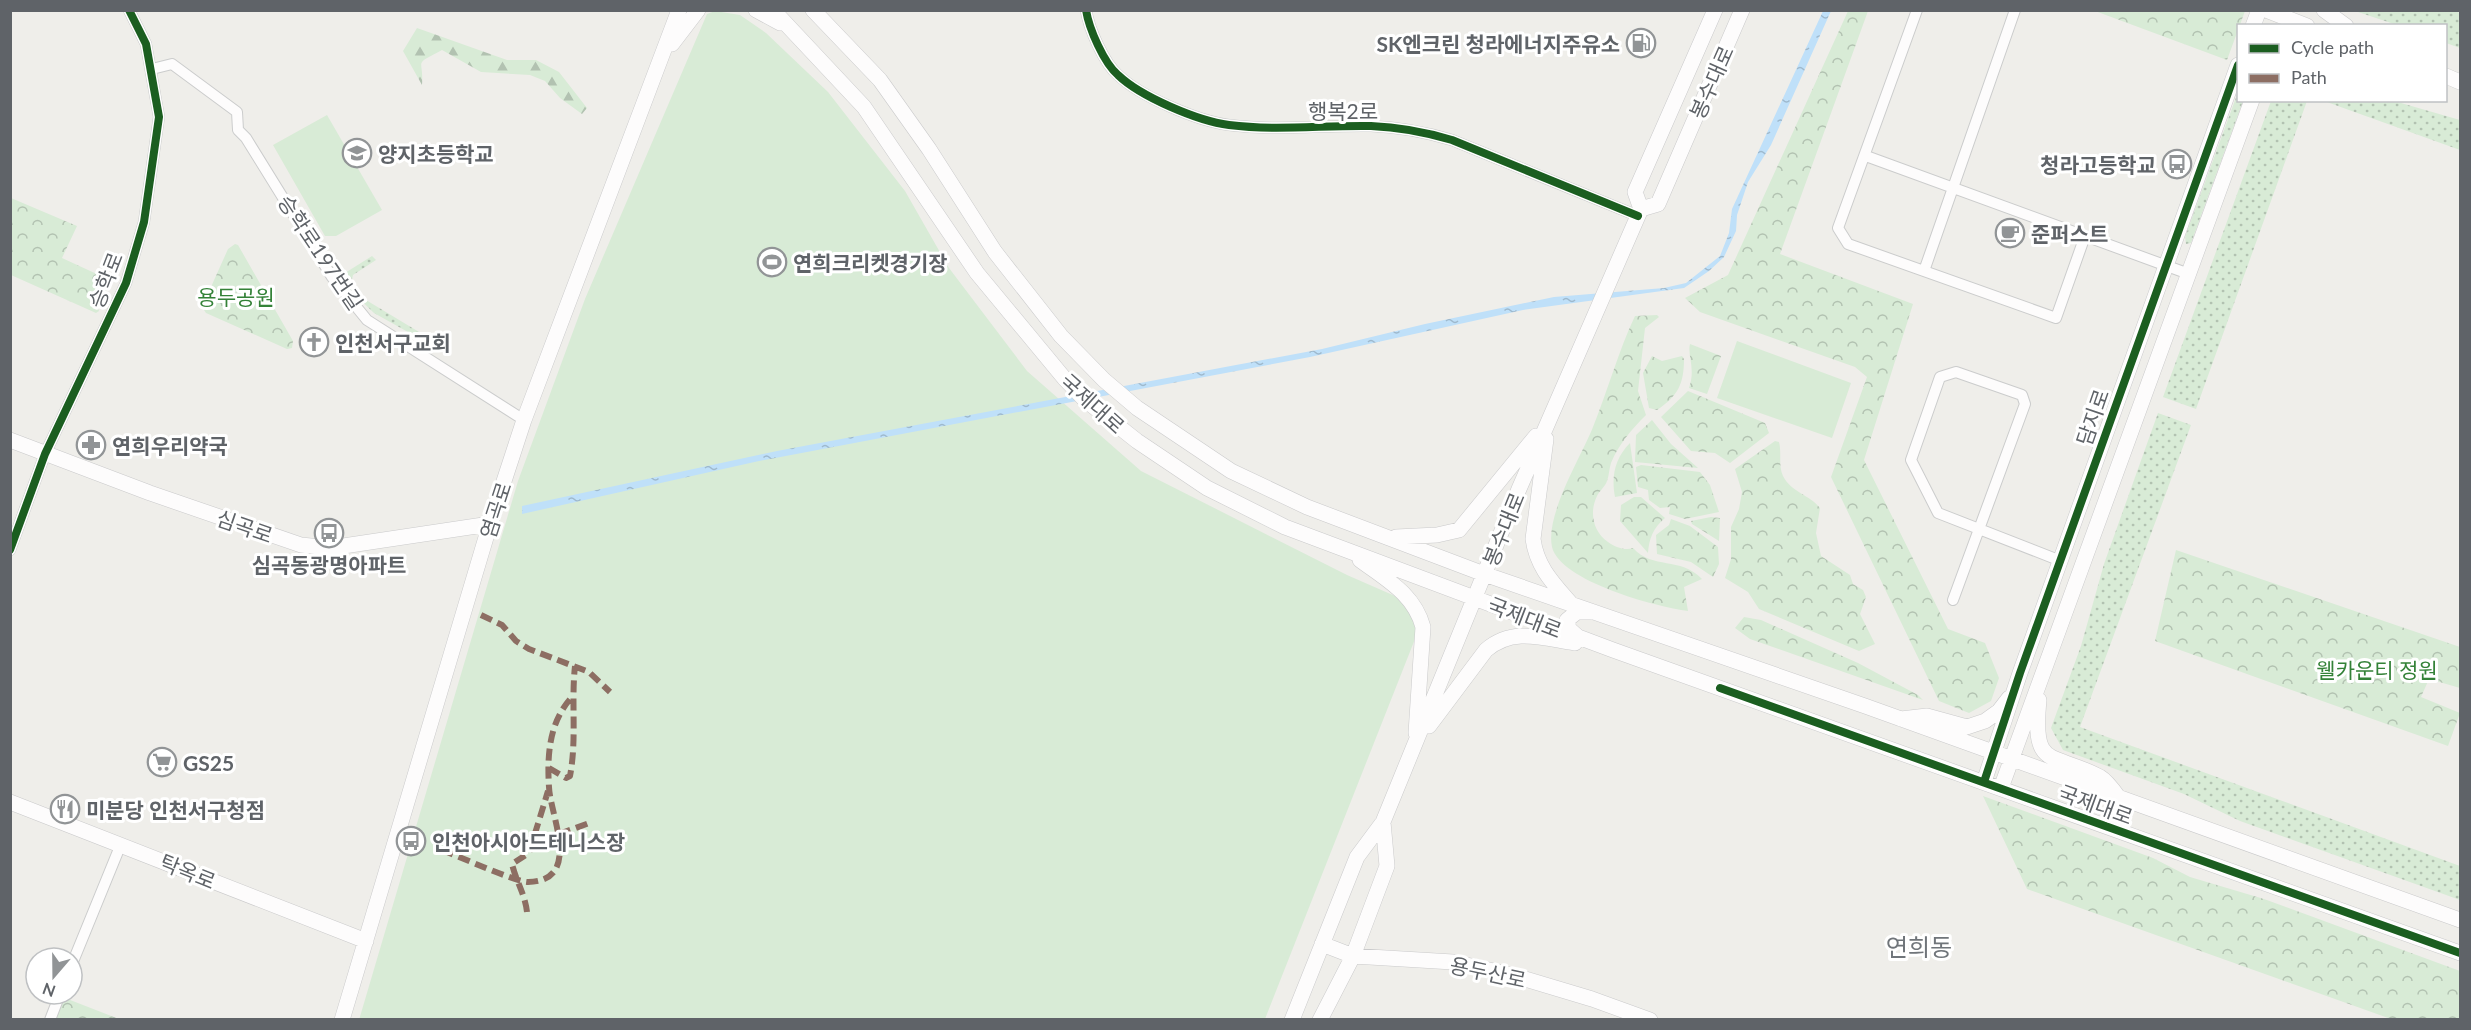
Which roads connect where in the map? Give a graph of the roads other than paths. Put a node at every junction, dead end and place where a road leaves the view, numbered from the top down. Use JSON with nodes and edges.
{"nodes":[{"id":1,"x":129,"y":10,"type":"edge"},
{"id":2,"x":667,"y":10,"type":"edge"},
{"id":3,"x":679,"y":10,"type":"edge"},
{"id":4,"x":698,"y":10,"type":"edge"},
{"id":5,"x":756,"y":10,"type":"edge"},
{"id":6,"x":773,"y":10,"type":"edge"},
{"id":7,"x":813,"y":10,"type":"edge"},
{"id":8,"x":1086,"y":10,"type":"edge"},
{"id":9,"x":1715,"y":10,"type":"edge"},
{"id":10,"x":1742,"y":10,"type":"edge"},
{"id":11,"x":1917,"y":10,"type":"edge"},
{"id":12,"x":2015,"y":10,"type":"edge"},
{"id":13,"x":2266,"y":10,"type":"edge"},
{"id":14,"x":2324,"y":10,"type":"edge"},
{"id":15,"x":2284,"y":18,"type":"edge"},
{"id":16,"x":2301,"y":24,"type":"edge"},
{"id":17,"x":2343,"y":24,"type":"edge"},
{"id":18,"x":790,"y":29,"type":"junction"},
{"id":19,"x":662,"y":56,"type":"junction"},
{"id":20,"x":2237,"y":68,"type":"edge"},
{"id":21,"x":152,"y":69,"type":"junction"},
{"id":22,"x":2251,"y":102,"type":"edge"},
{"id":23,"x":1866,"y":156,"type":"junction"},
{"id":24,"x":1953,"y":187,"type":"junction"},
{"id":25,"x":1639,"y":213,"type":"junction"},
{"id":26,"x":2085,"y":236,"type":"junction"},
{"id":27,"x":2167,"y":266,"type":"junction"},
{"id":28,"x":1924,"y":271,"type":"junction"},
{"id":29,"x":2189,"y":274,"type":"junction"},
{"id":30,"x":524,"y":420,"type":"junction"},
{"id":31,"x":1549,"y":421,"type":"junction"},
{"id":32,"x":10,"y":440,"type":"edge"},
{"id":33,"x":45,"y":454,"type":"junction"},
{"id":34,"x":490,"y":524,"type":"junction"},
{"id":35,"x":1981,"y":530,"type":"junction"},
{"id":36,"x":1391,"y":538,"type":"junction"},
{"id":37,"x":10,"y":550,"type":"edge"},
{"id":38,"x":1348,"y":550,"type":"junction"},
{"id":39,"x":1377,"y":561,"type":"junction"},
{"id":40,"x":2061,"y":561,"type":"junction"},
{"id":41,"x":1484,"y":574,"type":"junction"},
{"id":42,"x":1475,"y":598,"type":"junction"},
{"id":43,"x":1953,"y":600,"type":"dead end"},
{"id":44,"x":1572,"y":605,"type":"junction"},
{"id":45,"x":1590,"y":612,"type":"junction"},
{"id":46,"x":1577,"y":636,"type":"junction"},
{"id":47,"x":1613,"y":650,"type":"junction"},
{"id":48,"x":2020,"y":673,"type":"junction"},
{"id":49,"x":2041,"y":683,"type":"junction"},
{"id":50,"x":1899,"y":719,"type":"junction"},
{"id":51,"x":1415,"y":745,"type":"junction"},
{"id":52,"x":1994,"y":754,"type":"junction"},
{"id":53,"x":2011,"y":760,"type":"junction"},
{"id":54,"x":1984,"y":782,"type":"junction"},
{"id":55,"x":2001,"y":788,"type":"junction"},
{"id":56,"x":2121,"y":800,"type":"junction"},
{"id":57,"x":10,"y":802,"type":"edge"},
{"id":58,"x":1383,"y":822,"type":"junction"},
{"id":59,"x":121,"y":844,"type":"junction"},
{"id":60,"x":2460,"y":920,"type":"edge"},
{"id":61,"x":366,"y":941,"type":"junction"},
{"id":62,"x":1322,"y":944,"type":"junction"},
{"id":63,"x":79,"y":946,"type":"edge"},
{"id":64,"x":2460,"y":953,"type":"edge"},
{"id":65,"x":1353,"y":956,"type":"junction"},
{"id":66,"x":342,"y":1020,"type":"edge"},
{"id":67,"x":1292,"y":1020,"type":"edge"},
{"id":68,"x":1320,"y":1020,"type":"edge"},
{"id":69,"x":1650,"y":1020,"type":"edge"}],
"edges":[{"from":1,"to":21,"type":"street","name":"승학로"},
{"from":2,"to":19,"type":"main road"},
{"from":3,"to":19,"type":"main road","name":"염곡로"},
{"from":4,"to":19,"type":"main road"},
{"from":5,"to":18,"type":"main road"},
{"from":6,"to":18,"type":"main road","name":"국제대로"},
{"from":7,"to":36,"type":"main road","name":"국제대로"},
{"from":8,"to":25,"type":"street","name":"행복2로"},
{"from":9,"to":25,"type":"main road","name":"봉수대로"},
{"from":10,"to":25,"type":"main road","name":"봉수대로"},
{"from":11,"to":23,"type":"street"},
{"from":12,"to":24,"type":"street"},
{"from":13,"to":15,"type":"main road"},
{"from":14,"to":17,"type":"main road"},
{"from":15,"to":16,"type":"main road"},
{"from":18,"to":38,"type":"main road","name":"국제대로"},
{"from":19,"to":30,"type":"main road","name":"염곡로"},
{"from":20,"to":27,"type":"main road","name":"담지로"},
{"from":21,"to":30,"type":"street","name":"승학로197번길"},
{"from":21,"to":33,"type":"street","name":"승학로"},
{"from":22,"to":29,"type":"main road"},
{"from":23,"to":24,"type":"street"},
{"from":23,"to":28,"type":"street"},
{"from":24,"to":26,"type":"street"},
{"from":24,"to":28,"type":"street"},
{"from":25,"to":31,"type":"main road","name":"봉수대로"},
{"from":26,"to":27,"type":"street"},
{"from":26,"to":28,"type":"street"},
{"from":27,"to":29,"type":"street"},
{"from":27,"to":40,"type":"main road","name":"담지로"},
{"from":29,"to":49,"type":"main road"},
{"from":30,"to":34,"type":"main road","name":"염곡로"},
{"from":31,"to":36,"type":"main road"},
{"from":31,"to":41,"type":"main road","name":"봉수대로"},
{"from":31,"to":44,"type":"main road"},
{"from":32,"to":33,"type":"main road","name":"심곡로"},
{"from":33,"to":34,"type":"main road","name":"심곡로"},
{"from":33,"to":37,"type":"street","name":"승학로"},
{"from":34,"to":61,"type":"main road","name":"염곡로"},
{"from":35,"to":35,"type":"street"},
{"from":35,"to":40,"type":"street"},
{"from":35,"to":43,"type":"street"},
{"from":36,"to":39,"type":"main road"},
{"from":36,"to":41,"type":"main road","name":"국제대로"},
{"from":38,"to":39,"type":"main road","name":"국제대로"},
{"from":38,"to":51,"type":"main road"},
{"from":39,"to":42,"type":"main road","name":"국제대로"},
{"from":40,"to":48,"type":"main road","name":"담지로"},
{"from":41,"to":42,"type":"main road","name":"봉수대로"},
{"from":41,"to":44,"type":"main road","name":"국제대로"},
{"from":42,"to":46,"type":"main road","name":"국제대로"},
{"from":42,"to":51,"type":"main road","name":"봉수대로"},
{"from":44,"to":45,"type":"main road","name":"국제대로"},
{"from":45,"to":46,"type":"main road"},
{"from":45,"to":50,"type":"main road","name":"국제대로"},
{"from":46,"to":47,"type":"main road","name":"국제대로"},
{"from":47,"to":51,"type":"main road"},
{"from":47,"to":54,"type":"main road","name":"국제대로"},
{"from":48,"to":49,"type":"main road"},
{"from":48,"to":50,"type":"main road"},
{"from":48,"to":52,"type":"main road","name":"담지로"},
{"from":49,"to":53,"type":"main road"},
{"from":49,"to":56,"type":"main road"},
{"from":50,"to":52,"type":"main road","name":"국제대로"},
{"from":51,"to":58,"type":"main road","name":"봉수대로"},
{"from":52,"to":53,"type":"main road","name":"국제대로"},
{"from":52,"to":54,"type":"main road","name":"담지로"},
{"from":53,"to":55,"type":"main road"},
{"from":53,"to":56,"type":"main road","name":"국제대로"},
{"from":54,"to":55,"type":"main road","name":"국제대로"},
{"from":55,"to":64,"type":"main road","name":"국제대로"},
{"from":56,"to":60,"type":"main road","name":"국제대로"},
{"from":57,"to":59,"type":"main road","name":"탁옥로"},
{"from":58,"to":62,"type":"main road","name":"봉수대로"},
{"from":58,"to":65,"type":"main road","name":"봉수대로"},
{"from":59,"to":61,"type":"main road","name":"탁옥로"},
{"from":59,"to":63,"type":"street"},
{"from":61,"to":66,"type":"main road","name":"염곡로"},
{"from":62,"to":65,"type":"main road","name":"용두산로"},
{"from":62,"to":67,"type":"main road","name":"봉수대로"},
{"from":65,"to":68,"type":"main road","name":"봉수대로"},
{"from":65,"to":69,"type":"main road","name":"용두산로"}]}
